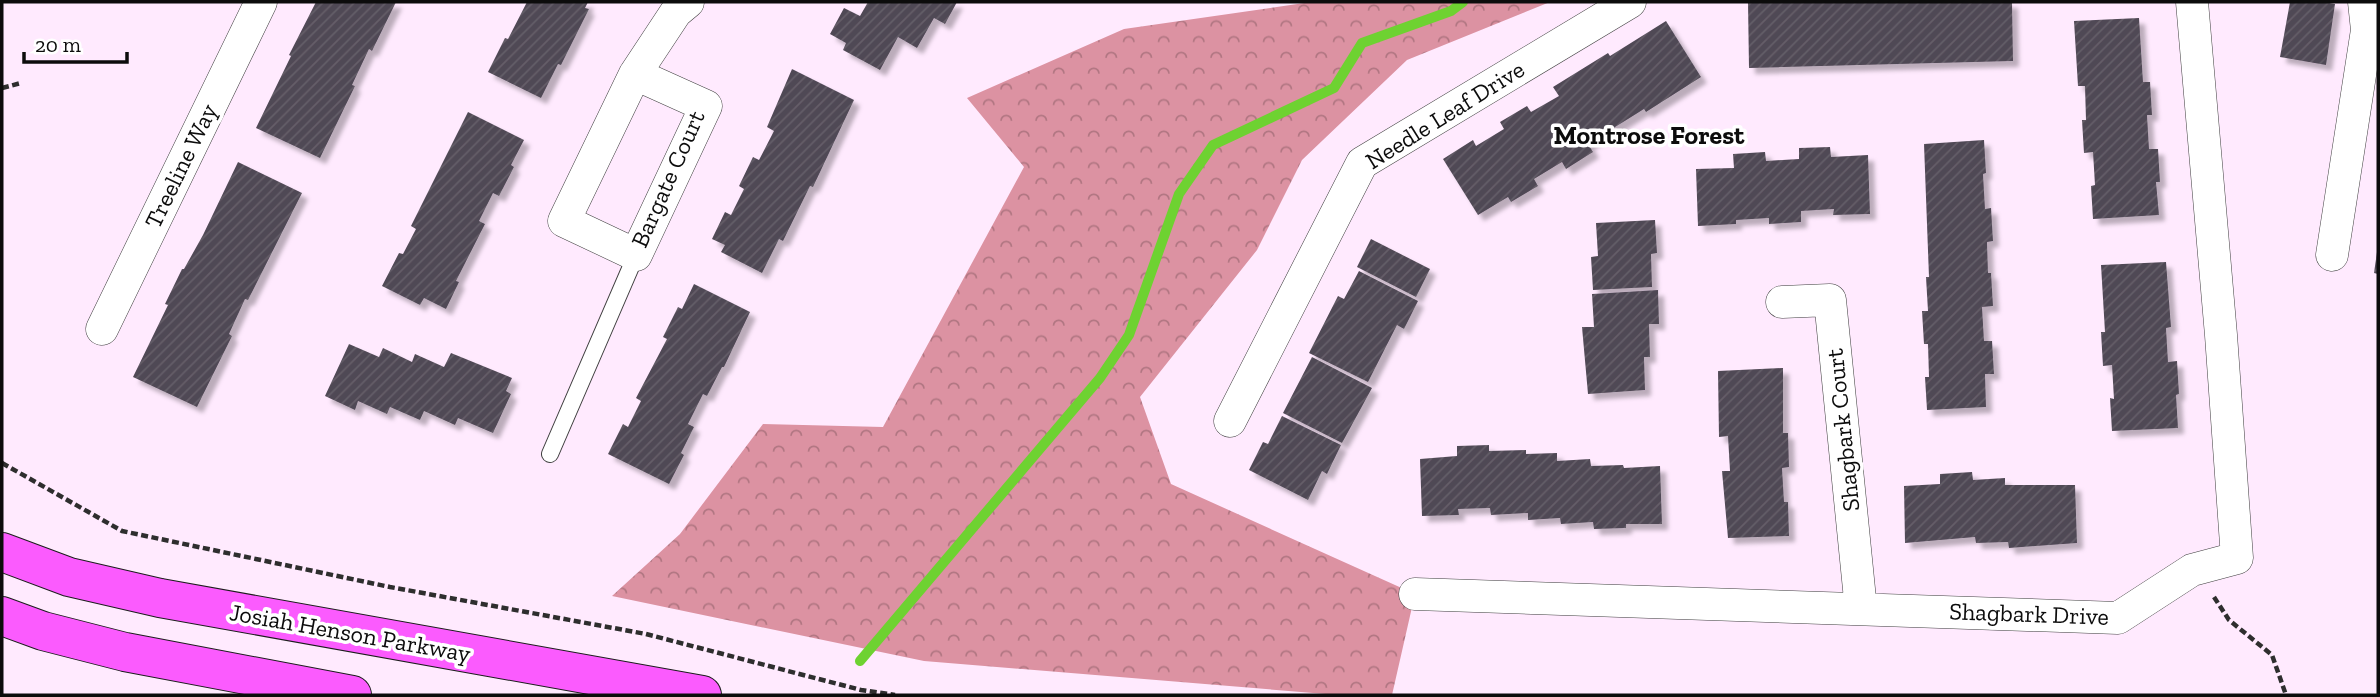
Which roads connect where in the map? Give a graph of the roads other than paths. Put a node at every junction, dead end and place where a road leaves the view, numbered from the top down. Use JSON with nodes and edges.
{"nodes":[{"id":1,"x":261,"y":2,"type":"edge"},
{"id":2,"x":688,"y":2,"type":"edge"},
{"id":3,"x":1630,"y":2,"type":"edge"},
{"id":4,"x":2192,"y":2,"type":"edge"},
{"id":5,"x":2364,"y":2,"type":"edge"},
{"id":6,"x":635,"y":74,"type":"junction"},
{"id":7,"x":636,"y":254,"type":"junction"},
{"id":8,"x":2332,"y":256,"type":"dead end"},
{"id":9,"x":1782,"y":302,"type":"dead end"},
{"id":10,"x":102,"y":329,"type":"dead end"},
{"id":11,"x":1230,"y":421,"type":"dead end"},
{"id":12,"x":550,"y":454,"type":"dead end"},
{"id":13,"x":2,"y":552,"type":"edge"},
{"id":14,"x":1415,"y":594,"type":"dead end"},
{"id":15,"x":1861,"y":609,"type":"junction"},
{"id":16,"x":2,"y":616,"type":"edge"},
{"id":17,"x":352,"y":695,"type":"edge"},
{"id":18,"x":702,"y":695,"type":"edge"}],
"edges":[{"from":1,"to":10,"type":"street","name":"Treeline Way"},
{"from":2,"to":6,"type":"street","name":"Bargate Court"},
{"from":3,"to":11,"type":"street","name":"Needle Leaf Drive"},
{"from":4,"to":15,"type":"street","name":"Shagbark Drive"},
{"from":5,"to":8,"type":"street"},
{"from":6,"to":7,"type":"street","name":"Bargate Court"},
{"from":6,"to":7,"type":"street","name":"Bargate Court"},
{"from":7,"to":12,"type":"lane"},
{"from":9,"to":15,"type":"street","name":"Shagbark Court"},
{"from":13,"to":18,"type":"main road","name":"Josiah Henson Parkway"},
{"from":14,"to":15,"type":"street","name":"Shagbark Drive"},
{"from":16,"to":17,"type":"main road"}]}
